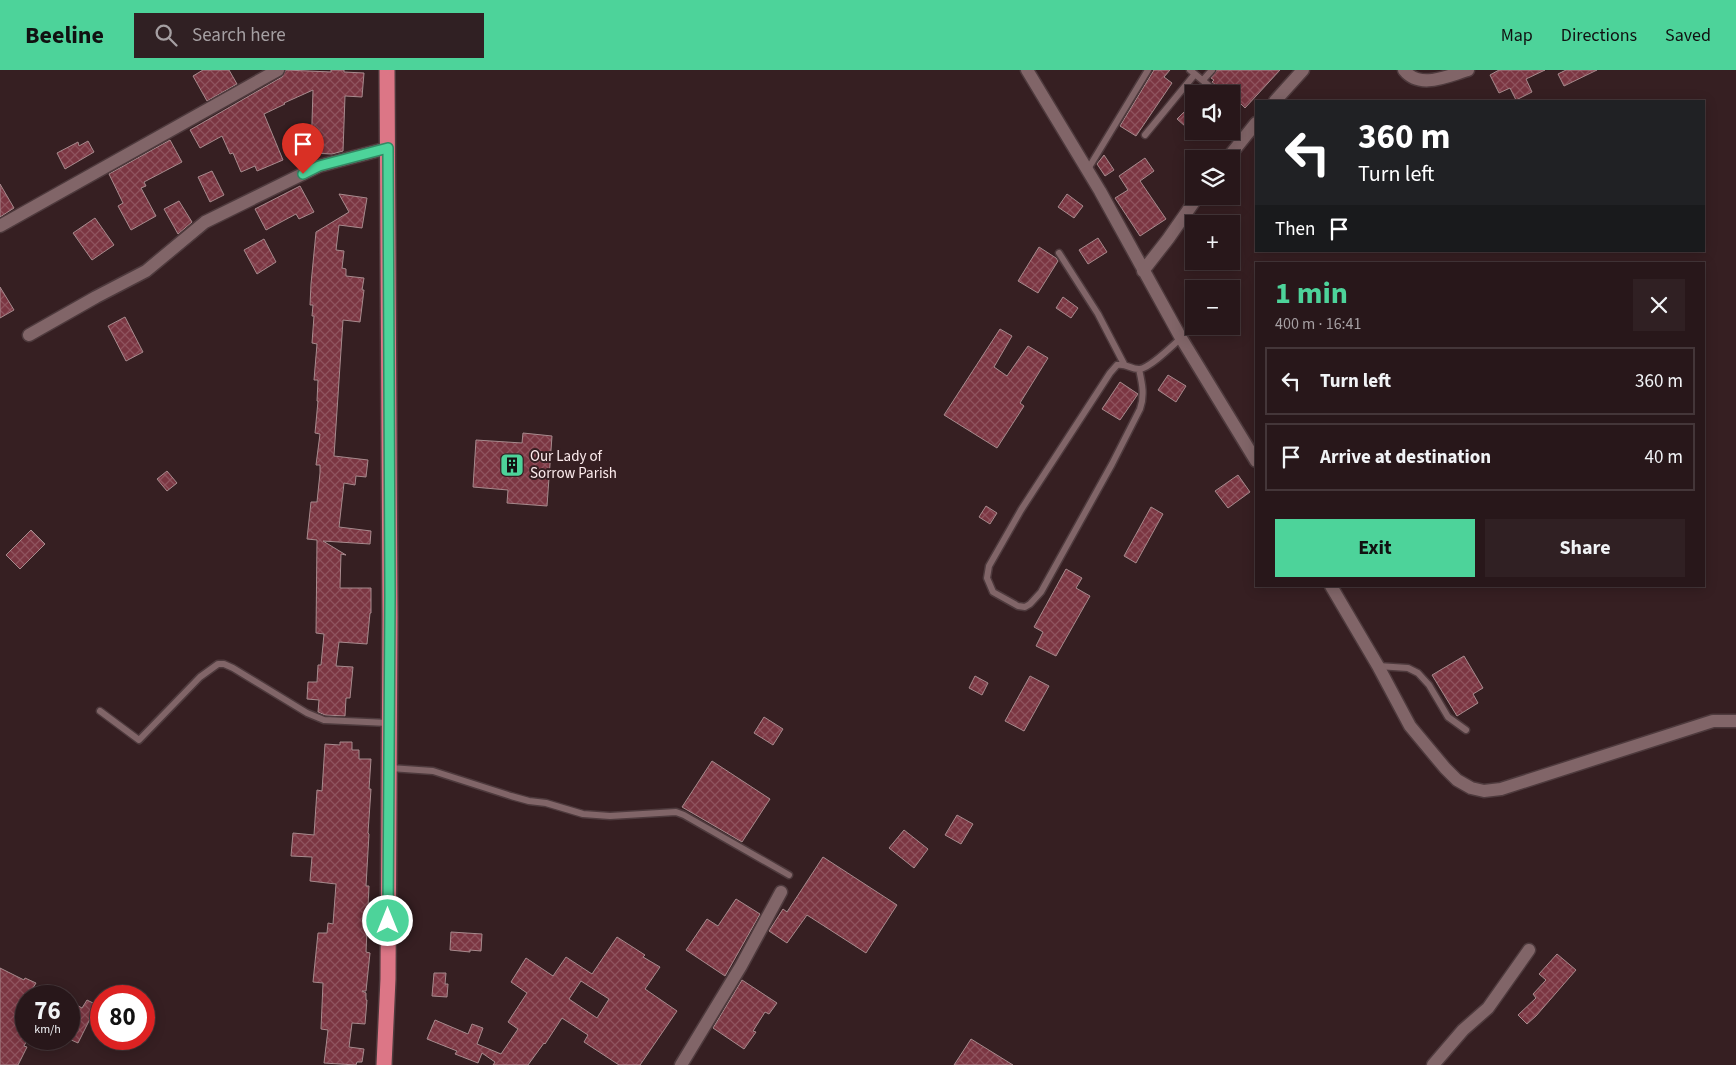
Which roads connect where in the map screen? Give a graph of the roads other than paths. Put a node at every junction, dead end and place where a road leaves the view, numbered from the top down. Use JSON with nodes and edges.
{"nodes":[{"id":1,"x":278,"y":70,"type":"edge"},
{"id":2,"x":384,"y":70,"type":"edge"},
{"id":3,"x":1027,"y":70,"type":"edge"},
{"id":4,"x":1148,"y":70,"type":"edge"},
{"id":5,"x":1212,"y":70,"type":"edge"},
{"id":6,"x":1303,"y":70,"type":"edge"},
{"id":7,"x":1404,"y":70,"type":"edge"},
{"id":8,"x":1468,"y":70,"type":"edge"},
{"id":9,"x":1192,"y":72,"type":"edge"},
{"id":10,"x":1203,"y":80,"type":"junction"},
{"id":11,"x":1209,"y":85,"type":"edge"},
{"id":12,"x":1276,"y":100,"type":"edge"},
{"id":13,"x":1255,"y":124,"type":"edge"},
{"id":14,"x":1145,"y":135,"type":"dead end"},
{"id":15,"x":388,"y":148,"type":"junction"},
{"id":16,"x":1234,"y":150,"type":"edge"},
{"id":17,"x":1088,"y":169,"type":"junction"},
{"id":18,"x":1192,"y":205,"type":"edge"},
{"id":19,"x":0,"y":226,"type":"edge"},
{"id":20,"x":1059,"y":253,"type":"dead end"},
{"id":21,"x":1143,"y":270,"type":"junction"},
{"id":22,"x":29,"y":335,"type":"dead end"},
{"id":23,"x":1181,"y":338,"type":"junction"},
{"id":24,"x":1124,"y":364,"type":"junction"},
{"id":25,"x":1139,"y":369,"type":"junction"},
{"id":26,"x":1255,"y":459,"type":"edge"},
{"id":27,"x":1332,"y":587,"type":"edge"},
{"id":28,"x":1378,"y":666,"type":"junction"},
{"id":29,"x":100,"y":711,"type":"dead end"},
{"id":30,"x":1736,"y":721,"type":"edge"},
{"id":31,"x":390,"y":723,"type":"junction"},
{"id":32,"x":1466,"y":730,"type":"dead end"},
{"id":33,"x":389,"y":768,"type":"junction"},
{"id":34,"x":789,"y":875,"type":"dead end"},
{"id":35,"x":781,"y":892,"type":"dead end"},
{"id":36,"x":1529,"y":950,"type":"dead end"},
{"id":37,"x":384,"y":1065,"type":"edge"},
{"id":38,"x":681,"y":1065,"type":"edge"},
{"id":39,"x":1433,"y":1065,"type":"edge"}],
"edges":[{"from":1,"to":19,"type":"street"},
{"from":2,"to":15,"type":"highway"},
{"from":3,"to":17,"type":"street"},
{"from":4,"to":17,"type":"lane"},
{"from":5,"to":10,"type":"lane"},
{"from":6,"to":12,"type":"street"},
{"from":7,"to":8,"type":"street"},
{"from":9,"to":10,"type":"lane"},
{"from":9,"to":14,"type":"lane"},
{"from":10,"to":11,"type":"lane"},
{"from":13,"to":16,"type":"street"},
{"from":15,"to":22,"type":"street"},
{"from":15,"to":31,"type":"highway"},
{"from":17,"to":21,"type":"street"},
{"from":18,"to":21,"type":"street"},
{"from":20,"to":24,"type":"lane"},
{"from":21,"to":23,"type":"street"},
{"from":23,"to":25,"type":"lane"},
{"from":23,"to":26,"type":"street"},
{"from":24,"to":25,"type":"lane"},
{"from":24,"to":25,"type":"lane"},
{"from":27,"to":28,"type":"street"},
{"from":28,"to":30,"type":"street"},
{"from":28,"to":32,"type":"lane"},
{"from":29,"to":31,"type":"lane"},
{"from":31,"to":33,"type":"highway"},
{"from":33,"to":34,"type":"lane"},
{"from":33,"to":37,"type":"highway"},
{"from":35,"to":38,"type":"street"},
{"from":36,"to":39,"type":"street"}]}
